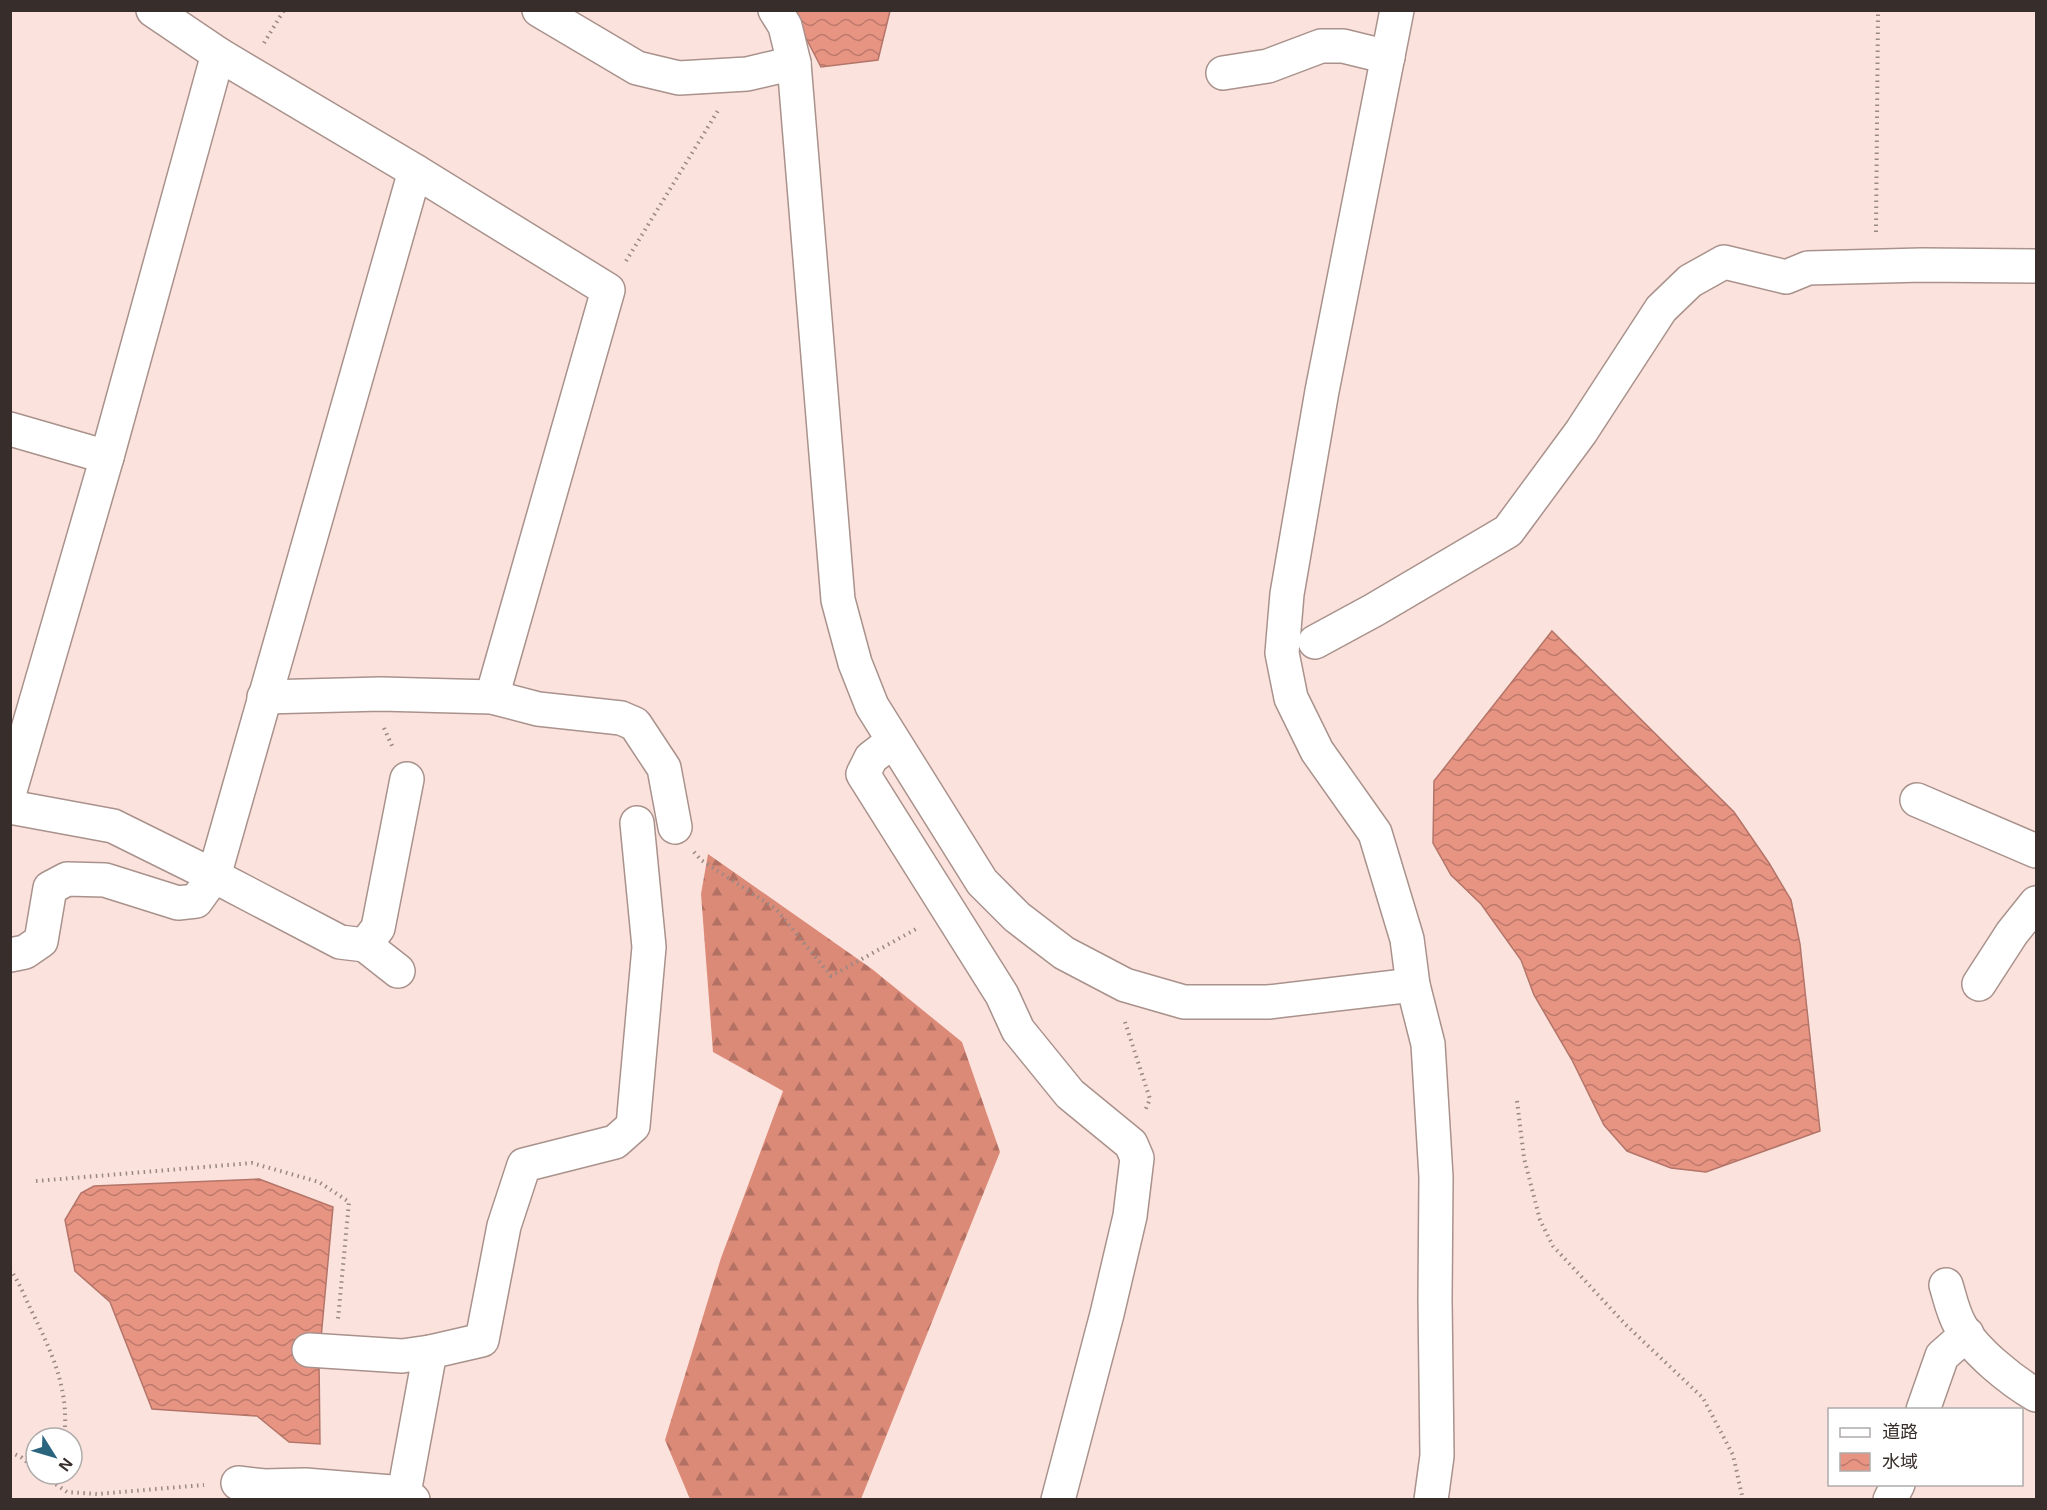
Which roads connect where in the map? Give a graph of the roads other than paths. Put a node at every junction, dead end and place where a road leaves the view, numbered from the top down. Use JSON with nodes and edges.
{"nodes":[{"id":1,"x":153,"y":10,"type":"edge"},
{"id":2,"x":539,"y":10,"type":"edge"},
{"id":3,"x":775,"y":10,"type":"edge"},
{"id":4,"x":1397,"y":10,"type":"edge"},
{"id":5,"x":218,"y":54,"type":"junction"},
{"id":6,"x":1388,"y":57,"type":"junction"},
{"id":7,"x":794,"y":63,"type":"junction"},
{"id":8,"x":1222,"y":73,"type":"dead end"},
{"id":9,"x":416,"y":171,"type":"junction"},
{"id":10,"x":2037,"y":266,"type":"edge"},
{"id":11,"x":10,"y":429,"type":"edge"},
{"id":12,"x":108,"y":457,"type":"junction"},
{"id":13,"x":1315,"y":642,"type":"dead end"},
{"id":14,"x":264,"y":697,"type":"junction"},
{"id":15,"x":492,"y":697,"type":"junction"},
{"id":16,"x":893,"y":741,"type":"junction"},
{"id":17,"x":407,"y":779,"type":"road end"},
{"id":18,"x":10,"y":791,"type":"edge"},
{"id":19,"x":1917,"y":800,"type":"dead end"},
{"id":20,"x":10,"y":807,"type":"edge"},
{"id":21,"x":637,"y":823,"type":"dead end"},
{"id":22,"x":675,"y":827,"type":"road end"},
{"id":23,"x":2037,"y":851,"type":"edge"},
{"id":24,"x":214,"y":876,"type":"junction"},
{"id":25,"x":2037,"y":903,"type":"edge"},
{"id":26,"x":365,"y":945,"type":"junction"},
{"id":27,"x":10,"y":955,"type":"edge"},
{"id":28,"x":398,"y":971,"type":"dead end"},
{"id":29,"x":1979,"y":984,"type":"dead end"},
{"id":30,"x":1413,"y":985,"type":"junction"},
{"id":31,"x":1946,"y":1285,"type":"dead end"},
{"id":32,"x":1967,"y":1334,"type":"junction"},
{"id":33,"x":322,"y":1351,"type":"road end"},
{"id":34,"x":430,"y":1352,"type":"junction"},
{"id":35,"x":2037,"y":1395,"type":"edge"},
{"id":36,"x":1924,"y":1408,"type":"edge"},
{"id":37,"x":1897,"y":1486,"type":"edge"},
{"id":38,"x":254,"y":1490,"type":"edge"},
{"id":39,"x":409,"y":1496,"type":"edge"},
{"id":40,"x":1058,"y":1500,"type":"edge"},
{"id":41,"x":1431,"y":1500,"type":"edge"},
{"id":42,"x":1890,"y":1500,"type":"edge"}],
"edges":[{"from":1,"to":5,"type":"street"},
{"from":2,"to":7,"type":"street"},
{"from":3,"to":7,"type":"street"},
{"from":4,"to":6,"type":"street"},
{"from":5,"to":9,"type":"street"},
{"from":5,"to":12,"type":"street"},
{"from":6,"to":8,"type":"street"},
{"from":6,"to":30,"type":"street"},
{"from":7,"to":16,"type":"street"},
{"from":9,"to":14,"type":"street"},
{"from":9,"to":15,"type":"street"},
{"from":10,"to":13,"type":"street"},
{"from":11,"to":12,"type":"street"},
{"from":12,"to":18,"type":"street"},
{"from":14,"to":15,"type":"street"},
{"from":14,"to":24,"type":"street"},
{"from":15,"to":22,"type":"street"},
{"from":16,"to":30,"type":"street"},
{"from":16,"to":40,"type":"street"},
{"from":17,"to":26,"type":"street"},
{"from":19,"to":23,"type":"street"},
{"from":20,"to":24,"type":"street"},
{"from":21,"to":34,"type":"street"},
{"from":24,"to":26,"type":"street"},
{"from":24,"to":27,"type":"street"},
{"from":25,"to":29,"type":"street"},
{"from":26,"to":28,"type":"street"},
{"from":30,"to":41,"type":"street"},
{"from":31,"to":32,"type":"street"},
{"from":32,"to":35,"type":"street"},
{"from":32,"to":36,"type":"street"},
{"from":33,"to":34,"type":"street"},
{"from":34,"to":39,"type":"street"},
{"from":37,"to":42,"type":"street"},
{"from":38,"to":39,"type":"street"}]}
